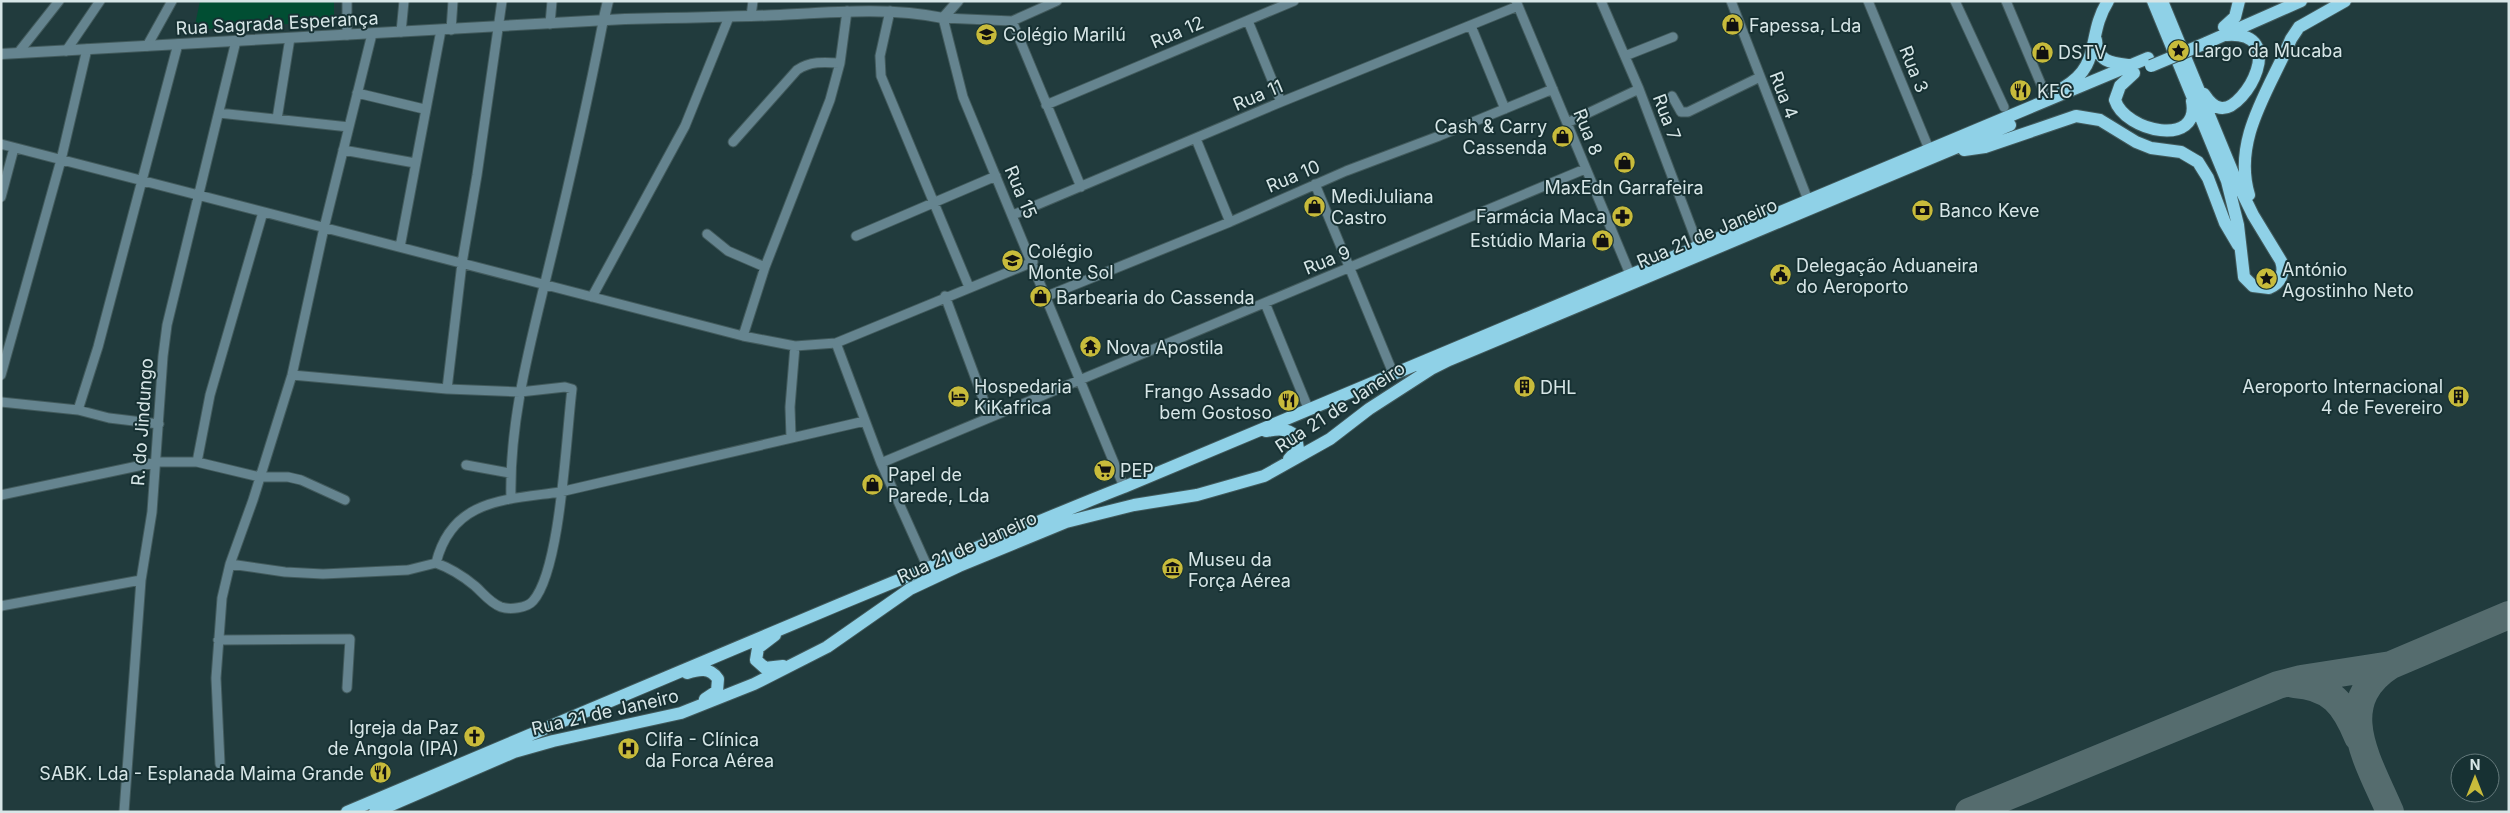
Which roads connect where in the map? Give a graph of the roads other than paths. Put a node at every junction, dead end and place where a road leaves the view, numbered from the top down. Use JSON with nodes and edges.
{"nodes":[{"id":1,"x":59,"y":1,"type":"edge"},
{"id":2,"x":100,"y":1,"type":"edge"},
{"id":3,"x":172,"y":1,"type":"edge"},
{"id":4,"x":348,"y":1,"type":"edge"},
{"id":5,"x":404,"y":1,"type":"edge"},
{"id":6,"x":453,"y":1,"type":"edge"},
{"id":7,"x":502,"y":1,"type":"edge"},
{"id":8,"x":552,"y":1,"type":"edge"},
{"id":9,"x":753,"y":1,"type":"edge"},
{"id":10,"x":958,"y":1,"type":"edge"},
{"id":11,"x":1057,"y":1,"type":"edge"},
{"id":12,"x":1294,"y":1,"type":"edge"},
{"id":13,"x":1601,"y":1,"type":"edge"},
{"id":14,"x":1730,"y":1,"type":"edge"},
{"id":15,"x":1868,"y":1,"type":"edge"},
{"id":16,"x":1955,"y":1,"type":"edge"},
{"id":17,"x":2006,"y":1,"type":"edge"},
{"id":18,"x":2108,"y":1,"type":"edge"},
{"id":19,"x":2112,"y":1,"type":"edge"},
{"id":20,"x":2240,"y":1,"type":"edge"},
{"id":21,"x":2283,"y":1,"type":"edge"},
{"id":22,"x":2301,"y":1,"type":"edge"},
{"id":23,"x":2345,"y":1,"type":"edge"},
{"id":24,"x":609,"y":2,"type":"edge"},
{"id":25,"x":1517,"y":4,"type":"edge"},
{"id":26,"x":2158,"y":4,"type":"edge"},
{"id":27,"x":846,"y":11,"type":"junction"},
{"id":28,"x":890,"y":12,"type":"junction"},
{"id":29,"x":752,"y":16,"type":"junction"},
{"id":30,"x":729,"y":18,"type":"junction"},
{"id":31,"x":943,"y":18,"type":"junction"},
{"id":32,"x":1248,"y":20,"type":"junction"},
{"id":33,"x":1012,"y":21,"type":"junction"},
{"id":34,"x":603,"y":22,"type":"junction"},
{"id":35,"x":550,"y":24,"type":"junction"},
{"id":36,"x":1471,"y":26,"type":"junction"},
{"id":37,"x":499,"y":27,"type":"junction"},
{"id":38,"x":446,"y":30,"type":"junction"},
{"id":39,"x":2226,"y":31,"type":"junction"},
{"id":40,"x":401,"y":32,"type":"junction"},
{"id":41,"x":372,"y":34,"type":"junction"},
{"id":42,"x":348,"y":35,"type":"junction"},
{"id":43,"x":1673,"y":37,"type":"dead end"},
{"id":44,"x":290,"y":38,"type":"junction"},
{"id":45,"x":236,"y":41,"type":"junction"},
{"id":46,"x":178,"y":44,"type":"junction"},
{"id":47,"x":147,"y":46,"type":"junction"},
{"id":48,"x":87,"y":49,"type":"junction"},
{"id":49,"x":66,"y":50,"type":"junction"},
{"id":50,"x":18,"y":53,"type":"junction"},
{"id":51,"x":1,"y":54,"type":"edge"},
{"id":52,"x":1625,"y":56,"type":"junction"},
{"id":53,"x":840,"y":63,"type":"junction"},
{"id":54,"x":2133,"y":69,"type":"junction"},
{"id":55,"x":1760,"y":77,"type":"junction"},
{"id":56,"x":2193,"y":87,"type":"junction"},
{"id":57,"x":1553,"y":89,"type":"junction"},
{"id":58,"x":1639,"y":89,"type":"junction"},
{"id":59,"x":2043,"y":89,"type":"dead end"},
{"id":60,"x":357,"y":92,"type":"junction"},
{"id":61,"x":1672,"y":96,"type":"dead end"},
{"id":62,"x":1281,"y":102,"type":"junction"},
{"id":63,"x":1046,"y":105,"type":"junction"},
{"id":64,"x":2004,"y":106,"type":"dead end"},
{"id":65,"x":424,"y":109,"type":"junction"},
{"id":66,"x":1505,"y":109,"type":"junction"},
{"id":67,"x":219,"y":113,"type":"junction"},
{"id":68,"x":277,"y":119,"type":"junction"},
{"id":69,"x":1567,"y":123,"type":"junction"},
{"id":70,"x":348,"y":127,"type":"junction"},
{"id":71,"x":1970,"y":132,"type":"junction"},
{"id":72,"x":1196,"y":140,"type":"junction"},
{"id":73,"x":734,"y":142,"type":"dead end"},
{"id":74,"x":1,"y":144,"type":"edge"},
{"id":75,"x":14,"y":148,"type":"junction"},
{"id":76,"x":1929,"y":149,"type":"junction"},
{"id":77,"x":343,"y":150,"type":"junction"},
{"id":78,"x":1947,"y":152,"type":"junction"},
{"id":79,"x":61,"y":160,"type":"junction"},
{"id":80,"x":415,"y":163,"type":"junction"},
{"id":81,"x":1585,"y":169,"type":"junction"},
{"id":82,"x":996,"y":176,"type":"junction"},
{"id":83,"x":143,"y":181,"type":"junction"},
{"id":84,"x":1315,"y":184,"type":"junction"},
{"id":85,"x":1081,"y":187,"type":"junction"},
{"id":86,"x":199,"y":195,"type":"junction"},
{"id":87,"x":1,"y":197,"type":"edge"},
{"id":88,"x":1808,"y":200,"type":"junction"},
{"id":89,"x":932,"y":204,"type":"junction"},
{"id":90,"x":263,"y":212,"type":"junction"},
{"id":91,"x":1013,"y":215,"type":"junction"},
{"id":92,"x":2253,"y":215,"type":"junction"},
{"id":93,"x":1230,"y":222,"type":"junction"},
{"id":94,"x":324,"y":228,"type":"junction"},
{"id":95,"x":708,"y":234,"type":"dead end"},
{"id":96,"x":856,"y":236,"type":"dead end"},
{"id":97,"x":1698,"y":245,"type":"junction"},
{"id":98,"x":400,"y":247,"type":"junction"},
{"id":99,"x":2241,"y":249,"type":"junction"},
{"id":100,"x":1033,"y":262,"type":"junction"},
{"id":101,"x":462,"y":263,"type":"junction"},
{"id":102,"x":765,"y":267,"type":"junction"},
{"id":103,"x":1351,"y":268,"type":"junction"},
{"id":104,"x":1630,"y":274,"type":"junction"},
{"id":105,"x":545,"y":285,"type":"junction"},
{"id":106,"x":968,"y":287,"type":"junction"},
{"id":107,"x":945,"y":296,"type":"junction"},
{"id":108,"x":1047,"y":296,"type":"junction"},
{"id":109,"x":592,"y":297,"type":"junction"},
{"id":110,"x":1265,"y":303,"type":"junction"},
{"id":111,"x":744,"y":336,"type":"junction"},
{"id":112,"x":836,"y":342,"type":"junction"},
{"id":113,"x":795,"y":346,"type":"junction"},
{"id":114,"x":1392,"y":373,"type":"junction"},
{"id":115,"x":1,"y":375,"type":"edge"},
{"id":116,"x":292,"y":375,"type":"junction"},
{"id":117,"x":1081,"y":379,"type":"junction"},
{"id":118,"x":447,"y":389,"type":"junction"},
{"id":119,"x":520,"y":392,"type":"junction"},
{"id":120,"x":1,"y":402,"type":"edge"},
{"id":121,"x":1308,"y":408,"type":"junction"},
{"id":122,"x":78,"y":410,"type":"junction"},
{"id":123,"x":990,"y":417,"type":"junction"},
{"id":124,"x":865,"y":421,"type":"junction"},
{"id":125,"x":159,"y":424,"type":"junction"},
{"id":126,"x":1249,"y":434,"type":"junction"},
{"id":127,"x":791,"y":437,"type":"junction"},
{"id":128,"x":157,"y":462,"type":"junction"},
{"id":129,"x":197,"y":462,"type":"junction"},
{"id":130,"x":881,"y":463,"type":"junction"},
{"id":131,"x":466,"y":465,"type":"dead end"},
{"id":132,"x":510,"y":473,"type":"junction"},
{"id":133,"x":1264,"y":476,"type":"junction"},
{"id":134,"x":260,"y":477,"type":"junction"},
{"id":135,"x":1124,"y":487,"type":"junction"},
{"id":136,"x":560,"y":492,"type":"junction"},
{"id":137,"x":1,"y":495,"type":"edge"},
{"id":138,"x":511,"y":499,"type":"junction"},
{"id":139,"x":345,"y":500,"type":"dead end"},
{"id":140,"x":436,"y":562,"type":"junction"},
{"id":141,"x":230,"y":564,"type":"junction"},
{"id":142,"x":928,"y":568,"type":"junction"},
{"id":143,"x":141,"y":580,"type":"junction"},
{"id":144,"x":1,"y":606,"type":"edge"},
{"id":145,"x":800,"y":620,"type":"junction"},
{"id":146,"x":218,"y":640,"type":"junction"},
{"id":147,"x":810,"y":656,"type":"junction"},
{"id":148,"x":347,"y":688,"type":"dead end"},
{"id":149,"x":629,"y":692,"type":"junction"},
{"id":150,"x":644,"y":722,"type":"junction"},
{"id":151,"x":220,"y":764,"type":"dead end"},
{"id":152,"x":124,"y":812,"type":"edge"},
{"id":153,"x":347,"y":812,"type":"edge"},
{"id":154,"x":375,"y":812,"type":"edge"}],
"edges":[{"from":1,"to":50,"type":"street"},
{"from":2,"to":49,"type":"street"},
{"from":3,"to":47,"type":"street"},
{"from":4,"to":42,"type":"street"},
{"from":5,"to":40,"type":"street"},
{"from":6,"to":38,"type":"street"},
{"from":7,"to":37,"type":"street"},
{"from":8,"to":35,"type":"street"},
{"from":9,"to":29,"type":"street"},
{"from":10,"to":31,"type":"street"},
{"from":11,"to":33,"type":"street"},
{"from":12,"to":32,"type":"street","name":"Rua 12"},
{"from":13,"to":52,"type":"street","name":"Rua 7"},
{"from":14,"to":55,"type":"street","name":"Rua 4"},
{"from":15,"to":76,"type":"street","name":"Rua 3"},
{"from":16,"to":64,"type":"street"},
{"from":17,"to":59,"type":"street"},
{"from":18,"to":71,"type":"main road"},
{"from":19,"to":54,"type":"main road"},
{"from":20,"to":39,"type":"main road"},
{"from":21,"to":39,"type":"main road"},
{"from":22,"to":39,"type":"main road"},
{"from":23,"to":92,"type":"main road"},
{"from":24,"to":34,"type":"street"},
{"from":25,"to":36,"type":"street","name":"Rua 11"},
{"from":25,"to":57,"type":"street","name":"Rua 8"},
{"from":26,"to":56,"type":"main road"},
{"from":27,"to":28,"type":"street","name":"Rua Sagrada Esperança"},
{"from":27,"to":29,"type":"street","name":"Rua Sagrada Esperança"},
{"from":27,"to":53,"type":"street"},
{"from":28,"to":31,"type":"street","name":"Rua Sagrada Esperança"},
{"from":28,"to":89,"type":"street"},
{"from":29,"to":30,"type":"street","name":"Rua Sagrada Esperança"},
{"from":30,"to":34,"type":"street","name":"Rua Sagrada Esperança"},
{"from":30,"to":109,"type":"street"},
{"from":31,"to":33,"type":"street"},
{"from":31,"to":82,"type":"street","name":"Rua 15"},
{"from":32,"to":62,"type":"street"},
{"from":32,"to":63,"type":"street","name":"Rua 12"},
{"from":33,"to":63,"type":"street"},
{"from":34,"to":35,"type":"street","name":"Rua Sagrada Esperança"},
{"from":34,"to":105,"type":"street"},
{"from":35,"to":37,"type":"street","name":"Rua Sagrada Esperança"},
{"from":36,"to":62,"type":"street","name":"Rua 11"},
{"from":36,"to":66,"type":"street"},
{"from":37,"to":38,"type":"street","name":"Rua Sagrada Esperança"},
{"from":37,"to":101,"type":"street"},
{"from":38,"to":40,"type":"street","name":"Rua Sagrada Esperança"},
{"from":38,"to":65,"type":"street"},
{"from":39,"to":54,"type":"main road","name":"Rua 21 de Janeiro","bridge":true},
{"from":39,"to":56,"type":"main road"},
{"from":40,"to":41,"type":"street","name":"Rua Sagrada Esperança"},
{"from":41,"to":42,"type":"street","name":"Rua Sagrada Esperança"},
{"from":41,"to":60,"type":"street"},
{"from":42,"to":44,"type":"street","name":"Rua Sagrada Esperança"},
{"from":43,"to":52,"type":"street"},
{"from":44,"to":45,"type":"street","name":"Rua Sagrada Esperança"},
{"from":44,"to":68,"type":"street"},
{"from":45,"to":46,"type":"street","name":"Rua Sagrada Esperança"},
{"from":45,"to":67,"type":"street","name":"R. do Jindungo"},
{"from":46,"to":47,"type":"street","name":"Rua Sagrada Esperança"},
{"from":46,"to":83,"type":"street"},
{"from":47,"to":48,"type":"street","name":"Rua Sagrada Esperança"},
{"from":48,"to":49,"type":"street","name":"Rua Sagrada Esperança"},
{"from":48,"to":79,"type":"street"},
{"from":49,"to":50,"type":"street","name":"Rua Sagrada Esperança"},
{"from":50,"to":51,"type":"street","name":"Rua Sagrada Esperança"},
{"from":52,"to":58,"type":"street","name":"Rua 7"},
{"from":53,"to":73,"type":"street"},
{"from":53,"to":102,"type":"street"},
{"from":54,"to":56,"type":"main road"},
{"from":54,"to":71,"type":"main road","name":"Rua 21 de Janeiro"},
{"from":54,"to":78,"type":"main road","name":"Rua 21 de Janeiro"},
{"from":55,"to":61,"type":"street"},
{"from":55,"to":88,"type":"street","name":"Rua 4"},
{"from":56,"to":92,"type":"main road"},
{"from":56,"to":99,"type":"main road"},
{"from":57,"to":66,"type":"street","name":"Rua 10"},
{"from":57,"to":69,"type":"street","name":"Rua 8"},
{"from":58,"to":69,"type":"street"},
{"from":58,"to":97,"type":"street","name":"Rua 7"},
{"from":60,"to":65,"type":"street"},
{"from":60,"to":70,"type":"street"},
{"from":62,"to":72,"type":"street","name":"Rua 11"},
{"from":63,"to":85,"type":"street"},
{"from":65,"to":80,"type":"street"},
{"from":66,"to":84,"type":"street","name":"Rua 10"},
{"from":67,"to":68,"type":"street"},
{"from":67,"to":86,"type":"street","name":"R. do Jindungo"},
{"from":68,"to":70,"type":"street"},
{"from":69,"to":81,"type":"street","name":"Rua 8"},
{"from":70,"to":77,"type":"street"},
{"from":71,"to":76,"type":"main road","name":"Rua 21 de Janeiro"},
{"from":72,"to":85,"type":"street","name":"Rua 11"},
{"from":72,"to":93,"type":"street"},
{"from":74,"to":75,"type":"street"},
{"from":75,"to":79,"type":"street"},
{"from":75,"to":87,"type":"street"},
{"from":76,"to":88,"type":"main road","name":"Rua 21 de Janeiro"},
{"from":77,"to":80,"type":"street"},
{"from":77,"to":94,"type":"street"},
{"from":78,"to":99,"type":"main road"},
{"from":78,"to":133,"type":"main road","name":"Rua 21 de Janeiro"},
{"from":79,"to":83,"type":"street"},
{"from":79,"to":115,"type":"street"},
{"from":80,"to":98,"type":"street"},
{"from":81,"to":103,"type":"street","name":"Rua 9"},
{"from":81,"to":104,"type":"street","name":"Rua 8"},
{"from":82,"to":89,"type":"street"},
{"from":82,"to":91,"type":"street","name":"Rua 15"},
{"from":83,"to":86,"type":"street"},
{"from":83,"to":122,"type":"street"},
{"from":84,"to":93,"type":"street","name":"Rua 10"},
{"from":84,"to":103,"type":"street"},
{"from":85,"to":91,"type":"street","name":"Rua 11"},
{"from":86,"to":90,"type":"street"},
{"from":86,"to":125,"type":"street","name":"R. do Jindungo"},
{"from":88,"to":97,"type":"main road","name":"Rua 21 de Janeiro"},
{"from":89,"to":96,"type":"street"},
{"from":89,"to":106,"type":"street"},
{"from":90,"to":94,"type":"street"},
{"from":90,"to":129,"type":"street"},
{"from":91,"to":100,"type":"street","name":"Rua 15"},
{"from":92,"to":99,"type":"main road"},
{"from":93,"to":108,"type":"street","name":"Rua 10"},
{"from":94,"to":98,"type":"street"},
{"from":94,"to":116,"type":"street"},
{"from":95,"to":102,"type":"street"},
{"from":97,"to":104,"type":"main road","name":"Rua 21 de Janeiro"},
{"from":98,"to":101,"type":"street"},
{"from":100,"to":106,"type":"street"},
{"from":100,"to":108,"type":"street","name":"Rua 15"},
{"from":101,"to":105,"type":"street"},
{"from":101,"to":118,"type":"street"},
{"from":102,"to":111,"type":"street"},
{"from":103,"to":110,"type":"street","name":"Rua 9"},
{"from":103,"to":114,"type":"street"},
{"from":104,"to":114,"type":"main road","name":"Rua 21 de Janeiro"},
{"from":105,"to":109,"type":"street"},
{"from":105,"to":119,"type":"street"},
{"from":106,"to":107,"type":"street"},
{"from":107,"to":112,"type":"street"},
{"from":107,"to":123,"type":"street"},
{"from":108,"to":117,"type":"street","name":"Rua 15"},
{"from":109,"to":111,"type":"street"},
{"from":110,"to":117,"type":"street","name":"Rua 9"},
{"from":110,"to":121,"type":"street"},
{"from":111,"to":113,"type":"street"},
{"from":112,"to":113,"type":"street"},
{"from":112,"to":124,"type":"street"},
{"from":113,"to":127,"type":"street"},
{"from":114,"to":121,"type":"main road","name":"Rua 21 de Janeiro"},
{"from":116,"to":118,"type":"street"},
{"from":116,"to":134,"type":"street"},
{"from":117,"to":123,"type":"street","name":"Rua 9"},
{"from":117,"to":135,"type":"street","name":"Rua 15"},
{"from":118,"to":119,"type":"street"},
{"from":119,"to":132,"type":"street"},
{"from":119,"to":136,"type":"street"},
{"from":120,"to":122,"type":"street"},
{"from":121,"to":126,"type":"main road","name":"Rua 21 de Janeiro"},
{"from":122,"to":125,"type":"street"},
{"from":123,"to":130,"type":"street","name":"Rua 9"},
{"from":124,"to":127,"type":"street"},
{"from":124,"to":130,"type":"street"},
{"from":125,"to":128,"type":"street","name":"R. do Jindungo"},
{"from":126,"to":133,"type":"main road"},
{"from":126,"to":135,"type":"main road","name":"Rua 21 de Janeiro"},
{"from":127,"to":136,"type":"street"},
{"from":128,"to":129,"type":"street"},
{"from":128,"to":137,"type":"street"},
{"from":128,"to":143,"type":"street","name":"R. do Jindungo"},
{"from":129,"to":134,"type":"street"},
{"from":130,"to":142,"type":"street"},
{"from":131,"to":132,"type":"street"},
{"from":132,"to":138,"type":"street"},
{"from":133,"to":147,"type":"main road","name":"Rua 21 de Janeiro"},
{"from":134,"to":139,"type":"street"},
{"from":134,"to":141,"type":"street"},
{"from":135,"to":142,"type":"main road","name":"Rua 21 de Janeiro"},
{"from":136,"to":138,"type":"street"},
{"from":136,"to":140,"type":"street"},
{"from":138,"to":140,"type":"street"},
{"from":140,"to":141,"type":"street"},
{"from":141,"to":146,"type":"street"},
{"from":142,"to":145,"type":"main road","name":"Rua 21 de Janeiro"},
{"from":143,"to":144,"type":"street"},
{"from":143,"to":152,"type":"street","name":"R. do Jindungo"},
{"from":145,"to":147,"type":"main road"},
{"from":145,"to":149,"type":"main road","name":"Rua 21 de Janeiro"},
{"from":146,"to":148,"type":"street"},
{"from":146,"to":151,"type":"street"},
{"from":147,"to":150,"type":"main road","name":"Rua 21 de Janeiro"},
{"from":149,"to":150,"type":"main road"},
{"from":149,"to":153,"type":"main road","name":"Rua 21 de Janeiro"},
{"from":150,"to":154,"type":"main road","name":"Rua 21 de Janeiro"}]}
